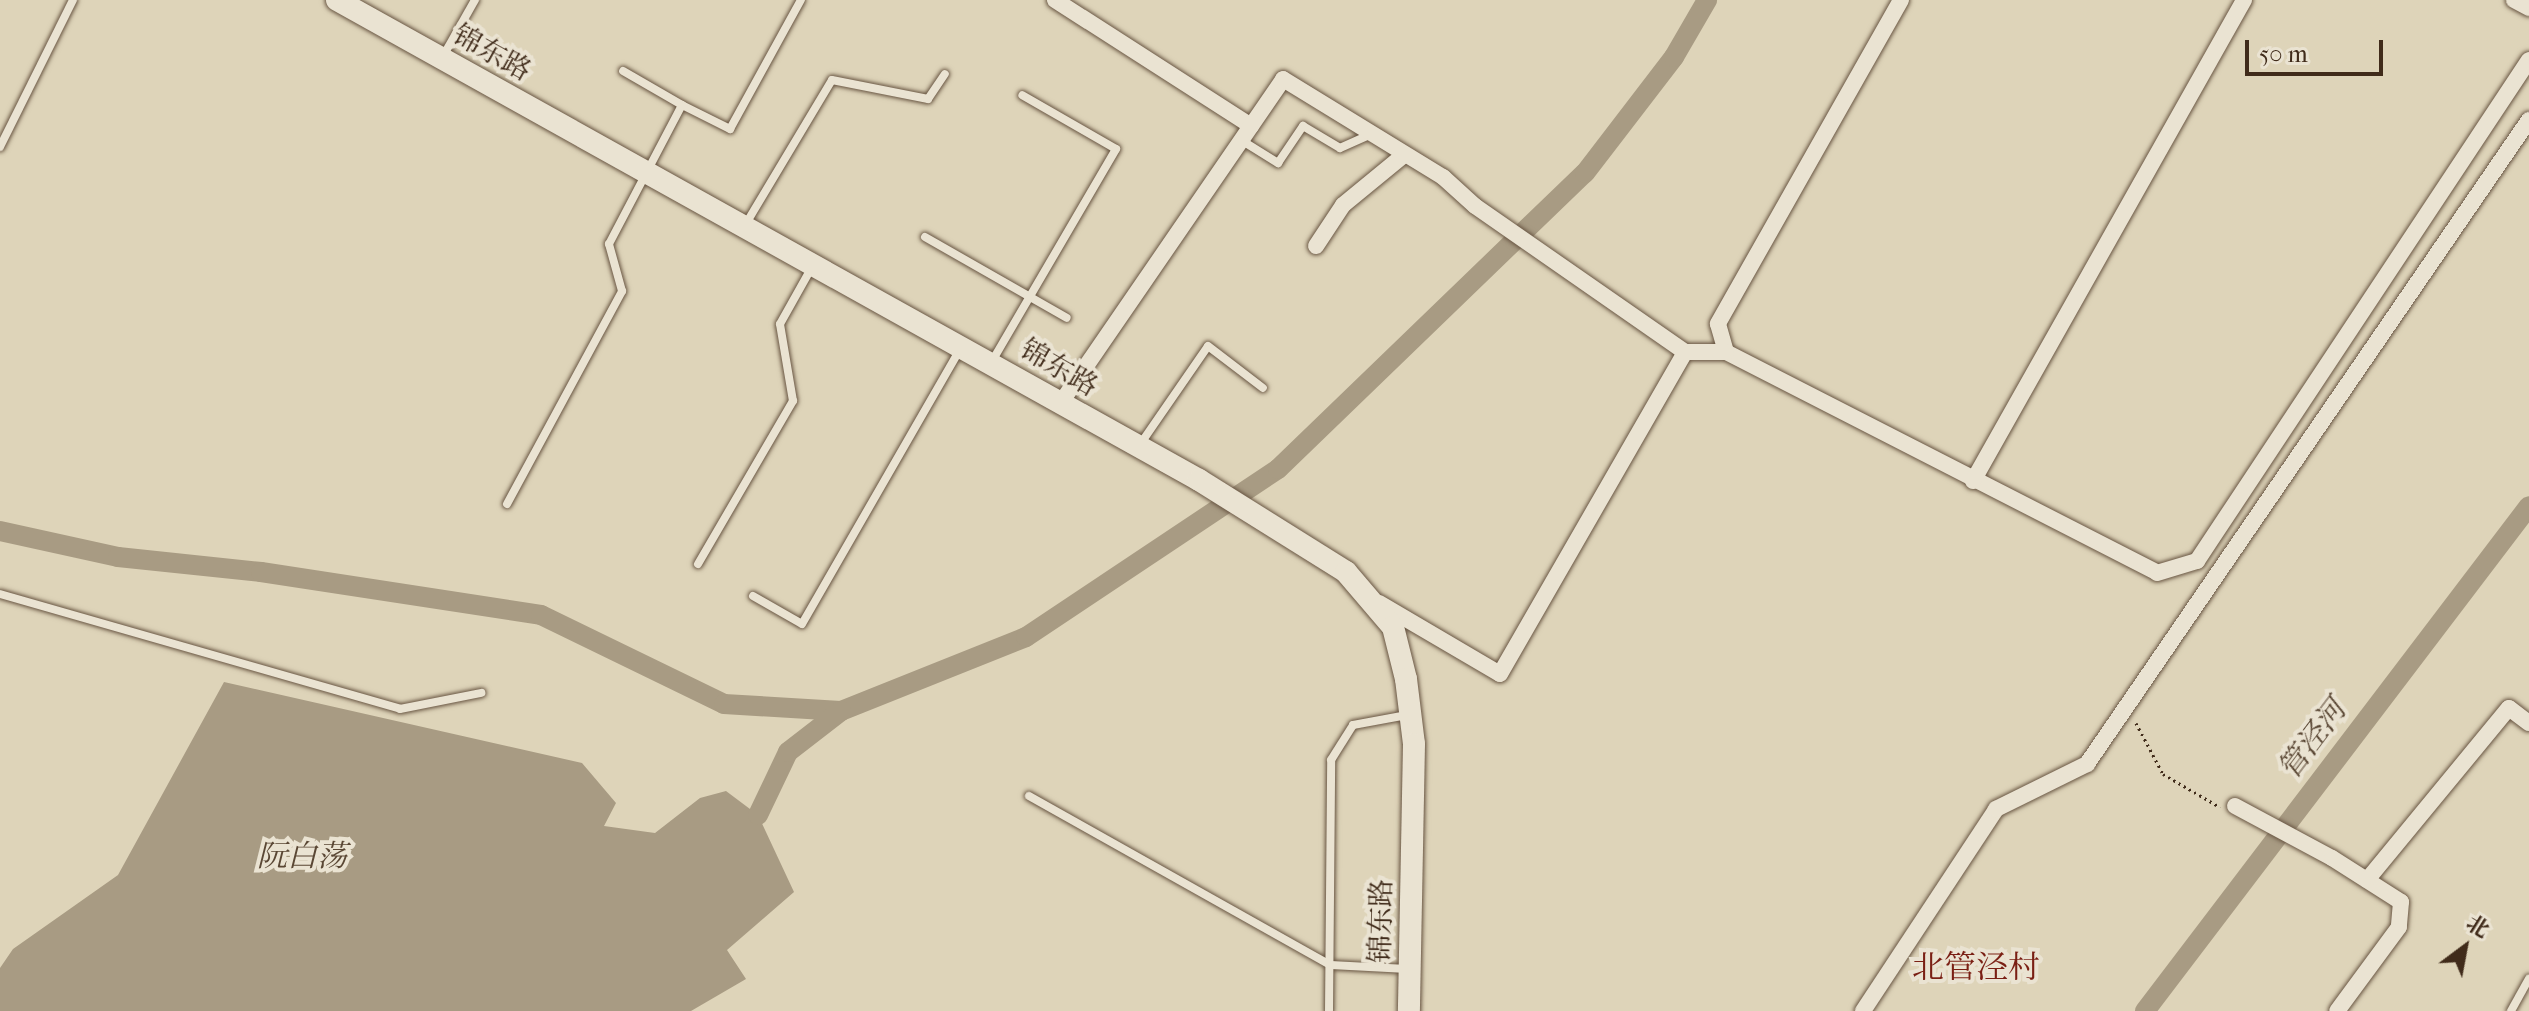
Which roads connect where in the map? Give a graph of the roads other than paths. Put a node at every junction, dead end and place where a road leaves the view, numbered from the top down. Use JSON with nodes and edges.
{"nodes":[{"id":1,"x":73,"y":0,"type":"edge"},
{"id":2,"x":337,"y":0,"type":"edge"},
{"id":3,"x":475,"y":0,"type":"edge"},
{"id":4,"x":801,"y":0,"type":"edge"},
{"id":5,"x":1055,"y":0,"type":"edge"},
{"id":6,"x":1901,"y":0,"type":"edge"},
{"id":7,"x":2244,"y":0,"type":"edge"},
{"id":8,"x":2514,"y":0,"type":"edge"},
{"id":9,"x":2529,"y":8,"type":"edge"},
{"id":10,"x":442,"y":59,"type":"junction"},
{"id":11,"x":2529,"y":60,"type":"edge"},
{"id":12,"x":623,"y":71,"type":"dead end"},
{"id":13,"x":945,"y":74,"type":"dead end"},
{"id":14,"x":1022,"y":95,"type":"dead end"},
{"id":15,"x":682,"y":105,"type":"junction"},
{"id":16,"x":2529,"y":120,"type":"edge"},
{"id":17,"x":1251,"y":126,"type":"junction"},
{"id":18,"x":1372,"y":134,"type":"junction"},
{"id":19,"x":1241,"y":140,"type":"junction"},
{"id":20,"x":0,"y":147,"type":"edge"},
{"id":21,"x":1405,"y":154,"type":"junction"},
{"id":22,"x":645,"y":172,"type":"junction"},
{"id":23,"x":744,"y":228,"type":"junction"},
{"id":24,"x":925,"y":237,"type":"dead end"},
{"id":25,"x":1316,"y":246,"type":"dead end"},
{"id":26,"x":813,"y":266,"type":"junction"},
{"id":27,"x":1030,"y":297,"type":"junction"},
{"id":28,"x":1067,"y":318,"type":"dead end"},
{"id":29,"x":961,"y":348,"type":"junction"},
{"id":30,"x":1685,"y":352,"type":"junction"},
{"id":31,"x":1726,"y":352,"type":"junction"},
{"id":32,"x":991,"y":364,"type":"junction"},
{"id":33,"x":1263,"y":388,"type":"dead end"},
{"id":34,"x":1060,"y":404,"type":"junction"},
{"id":35,"x":1138,"y":448,"type":"junction"},
{"id":36,"x":1973,"y":481,"type":"junction"},
{"id":37,"x":507,"y":504,"type":"dead end"},
{"id":38,"x":698,"y":564,"type":"dead end"},
{"id":39,"x":0,"y":594,"type":"edge"},
{"id":40,"x":753,"y":596,"type":"dead end"},
{"id":41,"x":1373,"y":599,"type":"junction"},
{"id":42,"x":481,"y":693,"type":"dead end"},
{"id":43,"x":1411,"y":714,"type":"junction"},
{"id":44,"x":2529,"y":723,"type":"edge"},
{"id":45,"x":1029,"y":796,"type":"dead end"},
{"id":46,"x":2235,"y":806,"type":"road end"},
{"id":47,"x":2367,"y":880,"type":"junction"},
{"id":48,"x":1330,"y":965,"type":"junction"},
{"id":49,"x":1410,"y":969,"type":"junction"},
{"id":50,"x":2529,"y":979,"type":"edge"},
{"id":51,"x":1329,"y":1011,"type":"edge"},
{"id":52,"x":1409,"y":1011,"type":"edge"},
{"id":53,"x":1863,"y":1011,"type":"edge"},
{"id":54,"x":2337,"y":1011,"type":"edge"},
{"id":55,"x":2511,"y":1011,"type":"edge"}],
"edges":[{"from":1,"to":20,"type":"lane"},
{"from":2,"to":10,"type":"main road","name":"锦东路"},
{"from":3,"to":10,"type":"lane"},
{"from":4,"to":15,"type":"lane"},
{"from":5,"to":17,"type":"street"},
{"from":6,"to":31,"type":"street"},
{"from":7,"to":36,"type":"street"},
{"from":8,"to":9,"type":"street"},
{"from":10,"to":22,"type":"main road","name":"锦东路"},
{"from":11,"to":36,"type":"street"},
{"from":12,"to":15,"type":"lane"},
{"from":13,"to":23,"type":"lane"},
{"from":14,"to":27,"type":"lane"},
{"from":15,"to":22,"type":"lane"},
{"from":16,"to":53,"type":"street"},
{"from":17,"to":18,"type":"street"},
{"from":17,"to":19,"type":"street"},
{"from":18,"to":19,"type":"lane"},
{"from":18,"to":21,"type":"street"},
{"from":19,"to":34,"type":"street"},
{"from":21,"to":25,"type":"street"},
{"from":21,"to":30,"type":"street"},
{"from":22,"to":23,"type":"main road","name":"锦东路"},
{"from":22,"to":37,"type":"lane"},
{"from":23,"to":26,"type":"main road","name":"锦东路"},
{"from":24,"to":27,"type":"lane"},
{"from":26,"to":29,"type":"main road","name":"锦东路"},
{"from":26,"to":38,"type":"lane"},
{"from":27,"to":28,"type":"lane"},
{"from":27,"to":32,"type":"lane"},
{"from":29,"to":32,"type":"main road","name":"锦东路"},
{"from":29,"to":40,"type":"lane"},
{"from":30,"to":31,"type":"street"},
{"from":30,"to":41,"type":"street"},
{"from":31,"to":36,"type":"street"},
{"from":32,"to":34,"type":"main road","name":"锦东路"},
{"from":33,"to":35,"type":"lane"},
{"from":34,"to":35,"type":"main road","name":"锦东路"},
{"from":35,"to":41,"type":"main road","name":"锦东路"},
{"from":39,"to":42,"type":"lane"},
{"from":41,"to":43,"type":"main road","name":"锦东路"},
{"from":43,"to":48,"type":"lane"},
{"from":43,"to":49,"type":"main road","name":"锦东路"},
{"from":44,"to":47,"type":"street"},
{"from":45,"to":48,"type":"lane"},
{"from":46,"to":47,"type":"street"},
{"from":47,"to":54,"type":"street"},
{"from":48,"to":49,"type":"lane"},
{"from":48,"to":51,"type":"lane"},
{"from":49,"to":52,"type":"main road","name":"锦东路"},
{"from":50,"to":55,"type":"lane"}]}
